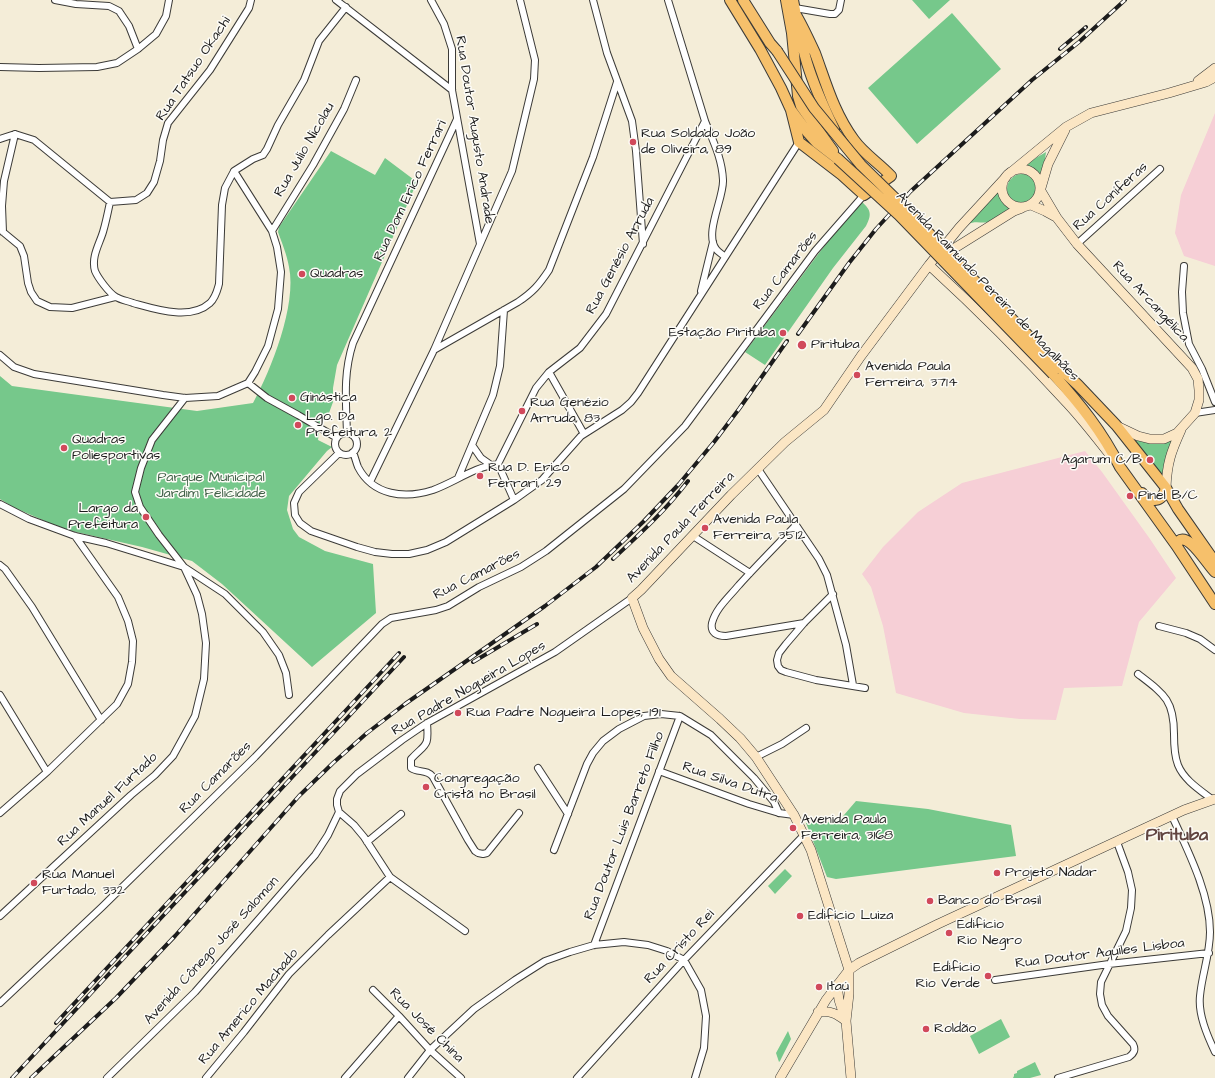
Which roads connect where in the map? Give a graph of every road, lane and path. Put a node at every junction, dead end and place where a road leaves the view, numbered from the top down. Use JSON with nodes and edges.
{"nodes":[{"id":1,"x":55,"y":0,"type":"edge"},
{"id":2,"x":169,"y":0,"type":"edge"},
{"id":3,"x":251,"y":0,"type":"edge"},
{"id":4,"x":336,"y":0,"type":"edge"},
{"id":5,"x":431,"y":0,"type":"edge"},
{"id":6,"x":520,"y":0,"type":"edge"},
{"id":7,"x":527,"y":0,"type":"edge"},
{"id":8,"x":593,"y":0,"type":"edge"},
{"id":9,"x":668,"y":0,"type":"edge"},
{"id":10,"x":730,"y":0,"type":"edge"},
{"id":11,"x":743,"y":0,"type":"edge"},
{"id":12,"x":786,"y":0,"type":"edge"},
{"id":13,"x":841,"y":0,"type":"edge"},
{"id":14,"x":346,"y":7,"type":"junction"},
{"id":15,"x":523,"y":8,"type":"junction"},
{"id":16,"x":795,"y":8,"type":"edge"},
{"id":17,"x":138,"y":50,"type":"junction"},
{"id":18,"x":0,"y":67,"type":"edge"},
{"id":19,"x":1215,"y":68,"type":"edge"},
{"id":20,"x":1215,"y":77,"type":"edge"},
{"id":21,"x":356,"y":80,"type":"dead end"},
{"id":22,"x":617,"y":82,"type":"junction"},
{"id":23,"x":1195,"y":85,"type":"junction"},
{"id":24,"x":452,"y":90,"type":"junction"},
{"id":25,"x":791,"y":110,"type":"junction"},
{"id":26,"x":457,"y":118,"type":"junction"},
{"id":27,"x":705,"y":121,"type":"junction"},
{"id":28,"x":1066,"y":127,"type":"junction"},
{"id":29,"x":15,"y":134,"type":"junction"},
{"id":30,"x":838,"y":138,"type":"junction"},
{"id":31,"x":0,"y":139,"type":"edge"},
{"id":32,"x":799,"y":142,"type":"junction"},
{"id":33,"x":816,"y":142,"type":"junction"},
{"id":34,"x":829,"y":149,"type":"junction"},
{"id":35,"x":1160,"y":169,"type":"dead end"},
{"id":36,"x":234,"y":171,"type":"junction"},
{"id":37,"x":1008,"y":175,"type":"junction"},
{"id":38,"x":1041,"y":190,"type":"junction"},
{"id":39,"x":864,"y":194,"type":"junction"},
{"id":40,"x":110,"y":202,"type":"junction"},
{"id":41,"x":1026,"y":207,"type":"junction"},
{"id":42,"x":1057,"y":218,"type":"junction"},
{"id":43,"x":272,"y":231,"type":"junction"},
{"id":44,"x":2,"y":235,"type":"edge"},
{"id":45,"x":713,"y":242,"type":"junction"},
{"id":46,"x":480,"y":244,"type":"junction"},
{"id":47,"x":643,"y":244,"type":"junction"},
{"id":48,"x":1077,"y":244,"type":"junction"},
{"id":49,"x":725,"y":257,"type":"junction"},
{"id":50,"x":929,"y":265,"type":"junction"},
{"id":51,"x":1184,"y":266,"type":"dead end"},
{"id":52,"x":700,"y":296,"type":"junction"},
{"id":53,"x":115,"y":297,"type":"junction"},
{"id":54,"x":504,"y":310,"type":"junction"},
{"id":55,"x":1189,"y":344,"type":"junction"},
{"id":56,"x":434,"y":350,"type":"junction"},
{"id":57,"x":0,"y":355,"type":"edge"},
{"id":58,"x":1185,"y":361,"type":"junction"},
{"id":59,"x":549,"y":372,"type":"junction"},
{"id":60,"x":1057,"y":372,"type":"junction"},
{"id":61,"x":248,"y":383,"type":"junction"},
{"id":62,"x":185,"y":398,"type":"junction"},
{"id":63,"x":1215,"y":402,"type":"edge"},
{"id":64,"x":1215,"y":410,"type":"edge"},
{"id":65,"x":1195,"y":414,"type":"junction"},
{"id":66,"x":1116,"y":425,"type":"junction"},
{"id":67,"x":1182,"y":429,"type":"junction"},
{"id":68,"x":348,"y":434,"type":"junction"},
{"id":69,"x":584,"y":434,"type":"junction"},
{"id":70,"x":337,"y":438,"type":"junction"},
{"id":71,"x":472,"y":445,"type":"junction"},
{"id":72,"x":353,"y":452,"type":"junction"},
{"id":73,"x":339,"y":453,"type":"junction"},
{"id":74,"x":498,"y":464,"type":"junction"},
{"id":75,"x":491,"y":465,"type":"junction"},
{"id":76,"x":1120,"y":467,"type":"junction"},
{"id":77,"x":758,"y":469,"type":"junction"},
{"id":78,"x":458,"y":478,"type":"junction"},
{"id":79,"x":1129,"y":480,"type":"junction"},
{"id":80,"x":370,"y":482,"type":"junction"},
{"id":81,"x":1166,"y":488,"type":"junction"},
{"id":82,"x":514,"y":500,"type":"junction"},
{"id":83,"x":0,"y":504,"type":"edge"},
{"id":84,"x":796,"y":525,"type":"junction"},
{"id":85,"x":75,"y":536,"type":"junction"},
{"id":86,"x":693,"y":536,"type":"junction"},
{"id":87,"x":1176,"y":545,"type":"junction"},
{"id":88,"x":1215,"y":562,"type":"edge"},
{"id":89,"x":0,"y":565,"type":"edge"},
{"id":90,"x":184,"y":567,"type":"junction"},
{"id":91,"x":1215,"y":572,"type":"edge"},
{"id":92,"x":750,"y":573,"type":"junction"},
{"id":93,"x":1199,"y":580,"type":"junction"},
{"id":94,"x":833,"y":594,"type":"junction"},
{"id":95,"x":632,"y":598,"type":"junction"},
{"id":96,"x":1215,"y":598,"type":"edge"},
{"id":97,"x":1215,"y":604,"type":"edge"},
{"id":98,"x":804,"y":623,"type":"junction"},
{"id":99,"x":1158,"y":626,"type":"dead end"},
{"id":100,"x":1215,"y":650,"type":"edge"},
{"id":101,"x":1138,"y":674,"type":"dead end"},
{"id":102,"x":852,"y":685,"type":"junction"},
{"id":103,"x":865,"y":688,"type":"dead end"},
{"id":104,"x":0,"y":695,"type":"edge"},
{"id":105,"x":289,"y":695,"type":"dead end"},
{"id":106,"x":680,"y":716,"type":"junction"},
{"id":107,"x":101,"y":720,"type":"junction"},
{"id":108,"x":427,"y":723,"type":"junction"},
{"id":109,"x":806,"y":728,"type":"dead end"},
{"id":110,"x":756,"y":757,"type":"junction"},
{"id":111,"x":538,"y":768,"type":"dead end"},
{"id":112,"x":659,"y":771,"type":"junction"},
{"id":113,"x":47,"y":772,"type":"junction"},
{"id":114,"x":1214,"y":800,"type":"edge"},
{"id":115,"x":339,"y":812,"type":"junction"},
{"id":116,"x":0,"y":813,"type":"edge"},
{"id":117,"x":519,"y":813,"type":"dead end"},
{"id":118,"x":779,"y":813,"type":"junction"},
{"id":119,"x":401,"y":814,"type":"dead end"},
{"id":120,"x":568,"y":814,"type":"junction"},
{"id":121,"x":794,"y":815,"type":"junction"},
{"id":122,"x":1172,"y":816,"type":"junction"},
{"id":123,"x":804,"y":835,"type":"junction"},
{"id":124,"x":367,"y":842,"type":"junction"},
{"id":125,"x":1117,"y":842,"type":"junction"},
{"id":126,"x":554,"y":850,"type":"dead end"},
{"id":127,"x":315,"y":855,"type":"joint"},
{"id":128,"x":390,"y":877,"type":"junction"},
{"id":129,"x":0,"y":916,"type":"edge"},
{"id":130,"x":465,"y":931,"type":"dead end"},
{"id":131,"x":594,"y":945,"type":"junction"},
{"id":132,"x":1209,"y":953,"type":"junction"},
{"id":133,"x":684,"y":960,"type":"junction"},
{"id":134,"x":1109,"y":964,"type":"junction"},
{"id":135,"x":849,"y":970,"type":"junction"},
{"id":136,"x":994,"y":980,"type":"dead end"},
{"id":137,"x":838,"y":984,"type":"junction"},
{"id":138,"x":373,"y":990,"type":"dead end"},
{"id":139,"x":0,"y":1003,"type":"edge"},
{"id":140,"x":818,"y":1012,"type":"junction"},
{"id":141,"x":399,"y":1016,"type":"junction"},
{"id":142,"x":846,"y":1021,"type":"junction"},
{"id":143,"x":430,"y":1050,"type":"junction"},
{"id":144,"x":1215,"y":1052,"type":"edge"},
{"id":145,"x":107,"y":1078,"type":"edge"},
{"id":146,"x":206,"y":1078,"type":"edge"},
{"id":147,"x":345,"y":1078,"type":"edge"},
{"id":148,"x":408,"y":1078,"type":"edge"},
{"id":149,"x":461,"y":1078,"type":"edge"},
{"id":150,"x":577,"y":1078,"type":"edge"},
{"id":151,"x":695,"y":1078,"type":"edge"},
{"id":152,"x":780,"y":1078,"type":"edge"},
{"id":153,"x":851,"y":1078,"type":"edge"},
{"id":154,"x":1058,"y":1078,"type":"edge"}],
"edges":[{"from":1,"to":17,"type":"street"},
{"from":2,"to":17,"type":"street"},
{"from":3,"to":40,"type":"street","name":"Rua Tatsuo Okachi"},
{"from":4,"to":14,"type":"street"},
{"from":5,"to":24,"type":"street","name":"Rua Doutor Augusto Andrade"},
{"from":6,"to":15,"type":"street"},
{"from":7,"to":15,"type":"street"},
{"from":8,"to":22,"type":"street"},
{"from":9,"to":27,"type":"street"},
{"from":10,"to":25,"type":"main road","name":"Avenida Raimundo Pereira de Magalhães"},
{"from":11,"to":30,"type":"main road","bridge":true},
{"from":12,"to":34,"type":"main road"},
{"from":13,"to":16,"type":"street"},
{"from":14,"to":24,"type":"street"},
{"from":14,"to":36,"type":"street"},
{"from":15,"to":46,"type":"street"},
{"from":16,"to":30,"type":"main road","bridge":true},
{"from":16,"to":39,"type":"main road"},
{"from":17,"to":18,"type":"street"},
{"from":19,"to":23,"type":"main road"},
{"from":20,"to":23,"type":"main road","name":"Avenida Paula Ferreira"},
{"from":21,"to":43,"type":"street","name":"Rua Julio Nicolau"},
{"from":22,"to":47,"type":"street"},
{"from":22,"to":54,"type":"street"},
{"from":23,"to":28,"type":"main road","name":"Avenida Paula Ferreira"},
{"from":24,"to":26,"type":"street","name":"Rua Doutor Augusto Andrade"},
{"from":25,"to":32,"type":"main road"},
{"from":25,"to":33,"type":"main road","name":"Avenida Raimundo Pereira de Magalhães"},
{"from":26,"to":46,"type":"street","name":"Rua Doutor Augusto Andrade"},
{"from":26,"to":68,"type":"street","name":"Rua Dom Erico Ferrari"},
{"from":27,"to":45,"type":"street"},
{"from":27,"to":47,"type":"street","name":"Rua Genésio Arruda"},
{"from":28,"to":37,"type":"main road","name":"Avenida Paula Ferreira"},
{"from":28,"to":38,"type":"main road"},
{"from":29,"to":31,"type":"street"},
{"from":29,"to":40,"type":"street"},
{"from":29,"to":44,"type":"street"},
{"from":30,"to":60,"type":"main road","bridge":true},
{"from":32,"to":33,"type":"main road"},
{"from":32,"to":39,"type":"main road"},
{"from":32,"to":49,"type":"street"},
{"from":33,"to":34,"type":"main road","name":"Avenida Raimundo Pereira de Magalhães"},
{"from":34,"to":60,"type":"main road","name":"Avenida Raimundo Pereira de Magalhães","bridge":true},
{"from":35,"to":48,"type":"street","name":"Rua Coníferas"},
{"from":36,"to":43,"type":"street"},
{"from":36,"to":53,"type":"street"},
{"from":37,"to":38,"type":"main road"},
{"from":37,"to":41,"type":"main road"},
{"from":37,"to":50,"type":"main road","name":"Avenida Paula Ferreira"},
{"from":38,"to":41,"type":"main road"},
{"from":38,"to":42,"type":"main road","name":"Rua Arcangélica"},
{"from":39,"to":139,"type":"street","name":"Rua Camarões"},
{"from":40,"to":53,"type":"street"},
{"from":41,"to":42,"type":"main road","name":"Rua Arcangélica"},
{"from":41,"to":50,"type":"main road"},
{"from":42,"to":48,"type":"main road","name":"Rua Arcangélica"},
{"from":43,"to":61,"type":"street"},
{"from":44,"to":53,"type":"street"},
{"from":45,"to":49,"type":"street"},
{"from":45,"to":52,"type":"street"},
{"from":46,"to":56,"type":"street"},
{"from":47,"to":59,"type":"street","name":"Rua Genésio Arruda"},
{"from":48,"to":58,"type":"main road","name":"Rua Arcangélica"},
{"from":49,"to":52,"type":"street"},
{"from":50,"to":76,"type":"main road"},
{"from":50,"to":77,"type":"main road","name":"Avenida Paula Ferreira"},
{"from":51,"to":55,"type":"street"},
{"from":52,"to":69,"type":"street"},
{"from":54,"to":56,"type":"street"},
{"from":54,"to":71,"type":"street"},
{"from":55,"to":58,"type":"street"},
{"from":55,"to":63,"type":"street"},
{"from":56,"to":80,"type":"street"},
{"from":57,"to":62,"type":"street"},
{"from":58,"to":65,"type":"main road","name":"Rua Arcangélica"},
{"from":59,"to":69,"type":"street"},
{"from":59,"to":74,"type":"street","name":"Rua Genésio Arruda"},
{"from":60,"to":66,"type":"main road","name":"Avenida Raimundo Pereira de Magalhães"},
{"from":60,"to":76,"type":"main road","name":"Avenida Raimundo Pereira de Magalhães"},
{"from":61,"to":62,"type":"street"},
{"from":61,"to":70,"type":"street"},
{"from":62,"to":90,"type":"street"},
{"from":64,"to":65,"type":"street"},
{"from":65,"to":67,"type":"main road"},
{"from":66,"to":67,"type":"main road"},
{"from":66,"to":81,"type":"main road","name":"Avenida Raimundo Pereira de Magalhães"},
{"from":67,"to":81,"type":"main road"},
{"from":68,"to":70,"type":"street"},
{"from":68,"to":72,"type":"street"},
{"from":69,"to":82,"type":"street"},
{"from":70,"to":73,"type":"street"},
{"from":71,"to":75,"type":"street"},
{"from":71,"to":78,"type":"street"},
{"from":72,"to":73,"type":"street"},
{"from":72,"to":80,"type":"street"},
{"from":73,"to":82,"type":"street"},
{"from":74,"to":75,"type":"street"},
{"from":74,"to":82,"type":"street"},
{"from":75,"to":78,"type":"street"},
{"from":76,"to":79,"type":"main road","name":"Avenida Raimundo Pereira de Magalhães"},
{"from":77,"to":84,"type":"street"},
{"from":77,"to":86,"type":"main road","name":"Avenida Paula Ferreira"},
{"from":78,"to":80,"type":"street"},
{"from":79,"to":81,"type":"main road"},
{"from":79,"to":87,"type":"main road","name":"Avenida Raimundo Pereira de Magalhães"},
{"from":81,"to":88,"type":"main road","name":"Avenida Raimundo Pereira de Magalhães"},
{"from":83,"to":85,"type":"street"},
{"from":84,"to":92,"type":"street"},
{"from":84,"to":94,"type":"street"},
{"from":85,"to":90,"type":"street"},
{"from":85,"to":107,"type":"street"},
{"from":86,"to":92,"type":"street"},
{"from":86,"to":95,"type":"main road","name":"Avenida Paula Ferreira"},
{"from":87,"to":91,"type":"main road"},
{"from":87,"to":93,"type":"main road","name":"Avenida Raimundo Pereira de Magalhães"},
{"from":89,"to":107,"type":"street"},
{"from":90,"to":105,"type":"street"},
{"from":90,"to":129,"type":"street","name":"Rua Manuel Furtado"},
{"from":92,"to":98,"type":"street"},
{"from":93,"to":96,"type":"main road"},
{"from":93,"to":97,"type":"main road","name":"Avenida Raimundo Pereira de Magalhães"},
{"from":94,"to":98,"type":"street"},
{"from":94,"to":102,"type":"street"},
{"from":95,"to":108,"type":"street","name":"Rua Padre Nogueira Lopes"},
{"from":95,"to":110,"type":"main road","name":"Avenida Paula Ferreira"},
{"from":98,"to":102,"type":"street"},
{"from":99,"to":100,"type":"street"},
{"from":101,"to":114,"type":"street"},
{"from":102,"to":103,"type":"street"},
{"from":104,"to":113,"type":"street"},
{"from":106,"to":112,"type":"street","name":"Rua Doutor Luis Barreto Filho"},
{"from":106,"to":118,"type":"street"},
{"from":106,"to":120,"type":"street"},
{"from":107,"to":113,"type":"street"},
{"from":108,"to":115,"type":"street","name":"Rua Padre Nogueira Lopes"},
{"from":108,"to":117,"type":"street"},
{"from":109,"to":110,"type":"street"},
{"from":110,"to":121,"type":"main road","name":"Avenida Paula Ferreira"},
{"from":111,"to":120,"type":"street"},
{"from":112,"to":118,"type":"street","name":"Rua Silva Dutra"},
{"from":112,"to":131,"type":"street","name":"Rua Doutor Luis Barreto Filho"},
{"from":113,"to":116,"type":"street"},
{"from":114,"to":122,"type":"main road"},
{"from":115,"to":124,"type":"street"},
{"from":115,"to":127,"type":"street","name":"Rua Padre Nogueira Lopes"},
{"from":118,"to":121,"type":"street","name":"Rua Silva Dutra"},
{"from":119,"to":124,"type":"street"},
{"from":120,"to":126,"type":"street"},
{"from":121,"to":123,"type":"main road","name":"Avenida Paula Ferreira"},
{"from":122,"to":125,"type":"main road"},
{"from":122,"to":132,"type":"street"},
{"from":123,"to":133,"type":"street","name":"Rua Cristo Rei"},
{"from":123,"to":135,"type":"main road","name":"Avenida Paula Ferreira"},
{"from":124,"to":128,"type":"street"},
{"from":125,"to":134,"type":"street"},
{"from":125,"to":135,"type":"main road"},
{"from":127,"to":145,"type":"street","name":"Avenida Cônego José Salomon"},
{"from":128,"to":130,"type":"street"},
{"from":128,"to":146,"type":"street","name":"Rua Americo Machado"},
{"from":131,"to":133,"type":"street"},
{"from":131,"to":143,"type":"street"},
{"from":132,"to":134,"type":"street","name":"Rua Doutor Aquiles Lisboa"},
{"from":132,"to":144,"type":"street"},
{"from":133,"to":150,"type":"street","name":"Rua Cristo Rei"},
{"from":133,"to":151,"type":"street"},
{"from":134,"to":136,"type":"street","name":"Rua Doutor Aquiles Lisboa"},
{"from":134,"to":154,"type":"street"},
{"from":135,"to":137,"type":"main road"},
{"from":135,"to":142,"type":"main road","name":"Avenida Paula Ferreira"},
{"from":137,"to":140,"type":"main road"},
{"from":137,"to":142,"type":"main road"},
{"from":138,"to":141,"type":"street","name":"Rua José China"},
{"from":140,"to":142,"type":"main road"},
{"from":140,"to":152,"type":"main road"},
{"from":141,"to":143,"type":"street","name":"Rua José China"},
{"from":141,"to":147,"type":"street"},
{"from":142,"to":153,"type":"main road"},
{"from":143,"to":148,"type":"street"},
{"from":143,"to":149,"type":"street","name":"Rua José China"}]}
